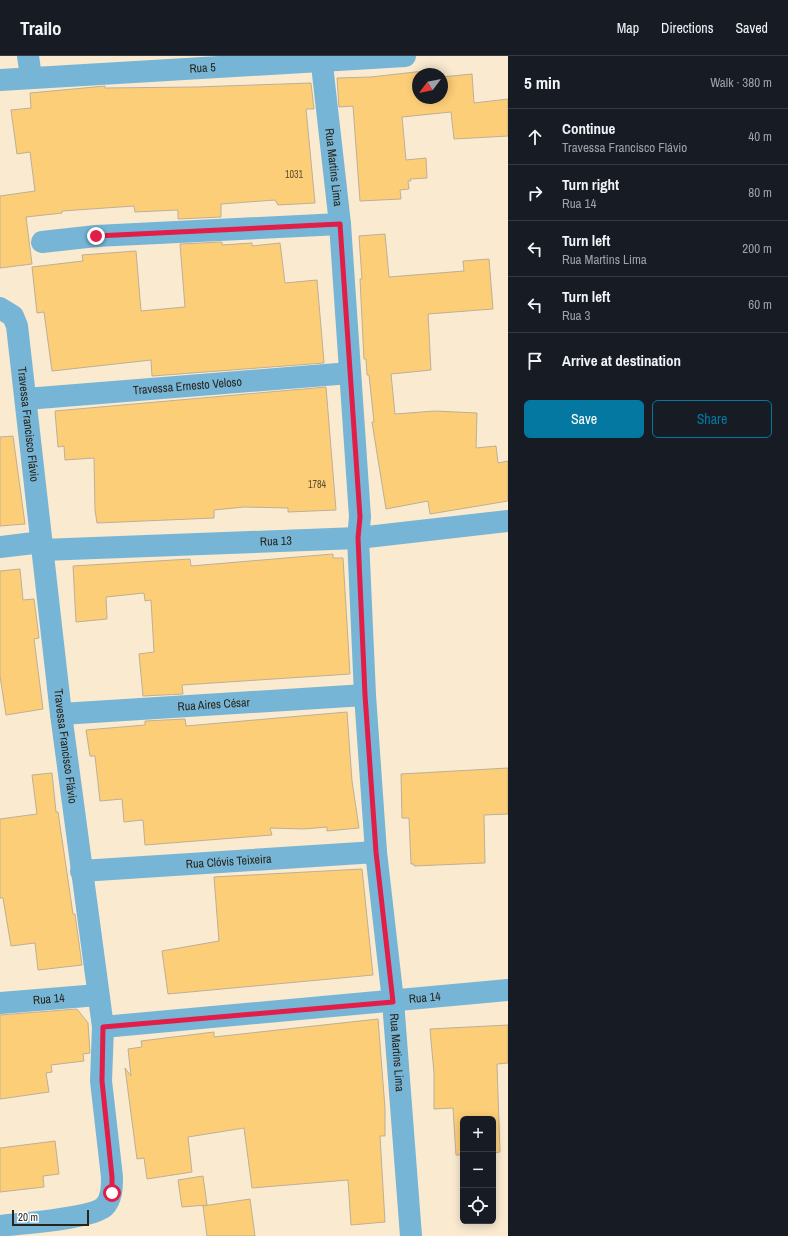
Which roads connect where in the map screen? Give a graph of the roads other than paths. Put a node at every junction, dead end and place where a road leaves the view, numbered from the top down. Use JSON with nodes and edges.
{"nodes":[{"id":1,"x":28,"y":56,"type":"edge"},
{"id":2,"x":405,"y":56,"type":"edge"},
{"id":3,"x":321,"y":59,"type":"edge"},
{"id":4,"x":147,"y":63,"type":"edge"},
{"id":5,"x":31,"y":78,"type":"junction"},
{"id":6,"x":0,"y":80,"type":"edge"},
{"id":7,"x":340,"y":224,"type":"junction"},
{"id":8,"x":42,"y":242,"type":"dead end"},
{"id":9,"x":6,"y":312,"type":"edge"},
{"id":10,"x":350,"y":373,"type":"junction"},
{"id":11,"x":26,"y":398,"type":"junction"},
{"id":12,"x":508,"y":521,"type":"edge"},
{"id":13,"x":358,"y":538,"type":"junction"},
{"id":14,"x":0,"y":546,"type":"edge"},
{"id":15,"x":42,"y":546,"type":"junction"},
{"id":16,"x":365,"y":695,"type":"junction"},
{"id":17,"x":61,"y":714,"type":"junction"},
{"id":18,"x":376,"y":852,"type":"junction"},
{"id":19,"x":82,"y":871,"type":"junction"},
{"id":20,"x":508,"y":990,"type":"edge"},
{"id":21,"x":98,"y":994,"type":"junction"},
{"id":22,"x":393,"y":1002,"type":"junction"},
{"id":23,"x":0,"y":1003,"type":"edge"},
{"id":24,"x":103,"y":1027,"type":"junction"},
{"id":25,"x":0,"y":1226,"type":"edge"},
{"id":26,"x":411,"y":1236,"type":"edge"}],
"edges":[{"from":1,"to":5,"type":"street"},
{"from":2,"to":3,"type":"street","name":"Rua 5"},
{"from":3,"to":4,"type":"street","name":"Rua 5"},
{"from":3,"to":7,"type":"street","name":"Rua Martins Lima"},
{"from":4,"to":5,"type":"street","name":"Rua 5"},
{"from":5,"to":6,"type":"street","name":"Rua 5"},
{"from":7,"to":8,"type":"street"},
{"from":7,"to":10,"type":"street","name":"Rua Martins Lima"},
{"from":9,"to":11,"type":"street","name":"Travessa Francisco Flávio"},
{"from":10,"to":11,"type":"street","name":"Travessa Ernesto Veloso"},
{"from":10,"to":13,"type":"street","name":"Rua Martins Lima"},
{"from":11,"to":15,"type":"street","name":"Travessa Francisco Flávio"},
{"from":12,"to":13,"type":"street","name":"Rua 13"},
{"from":13,"to":15,"type":"street","name":"Rua 13"},
{"from":13,"to":16,"type":"street","name":"Rua Martins Lima"},
{"from":14,"to":15,"type":"street","name":"Rua 13"},
{"from":15,"to":17,"type":"street","name":"Travessa Francisco Flávio"},
{"from":16,"to":17,"type":"street","name":"Rua Aires César"},
{"from":16,"to":18,"type":"street","name":"Rua Martins Lima"},
{"from":17,"to":19,"type":"street","name":"Travessa Francisco Flávio"},
{"from":18,"to":19,"type":"street","name":"Rua Clóvis Teixeira"},
{"from":18,"to":22,"type":"street","name":"Rua Martins Lima"},
{"from":19,"to":21,"type":"street","name":"Travessa Francisco Flávio"},
{"from":20,"to":22,"type":"street","name":"Rua 14"},
{"from":21,"to":23,"type":"street","name":"Rua 14"},
{"from":21,"to":24,"type":"street","name":"Travessa Francisco Flávio"},
{"from":22,"to":24,"type":"street","name":"Rua 14"},
{"from":22,"to":26,"type":"street","name":"Rua Martins Lima"},
{"from":24,"to":25,"type":"street","name":"Travessa Francisco Flávio"}]}
